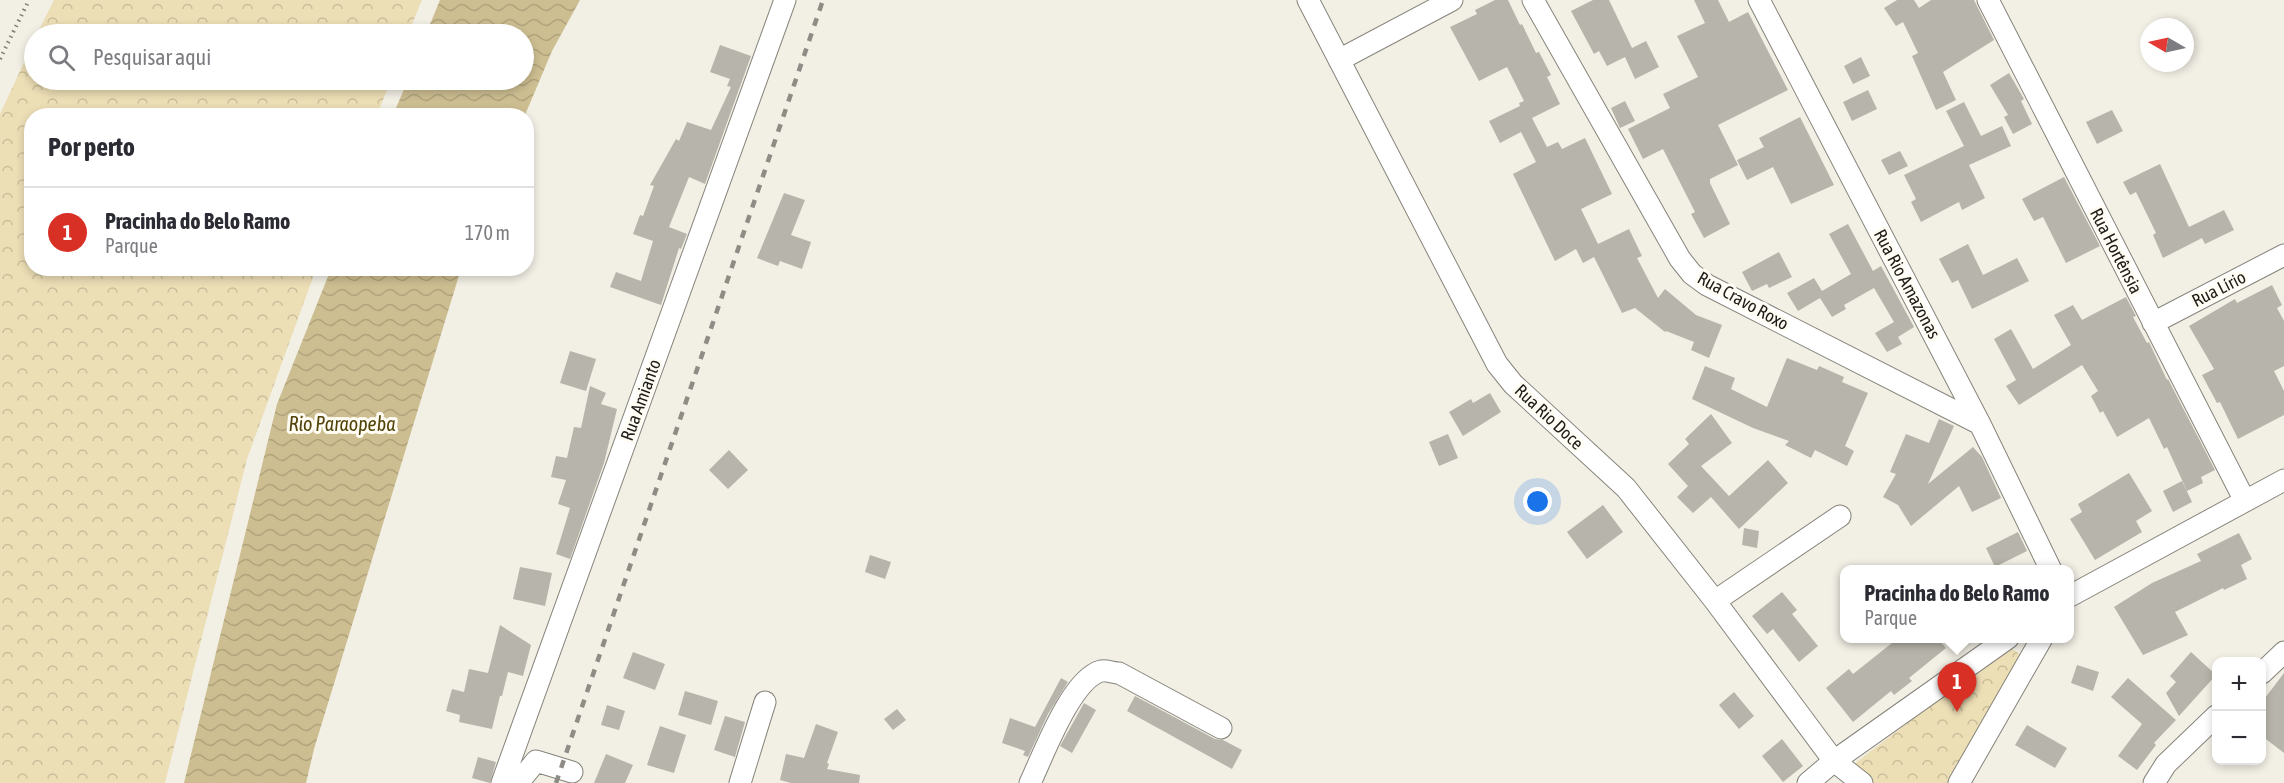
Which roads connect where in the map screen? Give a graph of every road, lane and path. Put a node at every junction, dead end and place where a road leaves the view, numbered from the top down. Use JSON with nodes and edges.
{"nodes":[{"id":1,"x":29,"y":0,"type":"edge"},
{"id":2,"x":1308,"y":0,"type":"edge"},
{"id":3,"x":1452,"y":0,"type":"edge"},
{"id":4,"x":1533,"y":0,"type":"edge"},
{"id":5,"x":1759,"y":0,"type":"edge"},
{"id":6,"x":1988,"y":0,"type":"edge"},
{"id":7,"x":782,"y":8,"type":"edge"},
{"id":8,"x":0,"y":59,"type":"edge"},
{"id":9,"x":1339,"y":60,"type":"junction"},
{"id":10,"x":2284,"y":255,"type":"edge"},
{"id":11,"x":2153,"y":323,"type":"junction"},
{"id":12,"x":1980,"y":423,"type":"junction"},
{"id":13,"x":2284,"y":480,"type":"edge"},
{"id":14,"x":2245,"y":501,"type":"junction"},
{"id":15,"x":1840,"y":516,"type":"dead end"},
{"id":16,"x":2049,"y":565,"type":"edge"},
{"id":17,"x":2074,"y":594,"type":"edge"},
{"id":18,"x":1715,"y":601,"type":"junction"},
{"id":19,"x":2002,"y":643,"type":"edge"},
{"id":20,"x":2040,"y":643,"type":"edge"},
{"id":21,"x":2284,"y":652,"type":"edge"},
{"id":22,"x":2266,"y":669,"type":"edge"},
{"id":23,"x":765,"y":702,"type":"dead end"},
{"id":24,"x":2212,"y":721,"type":"edge"},
{"id":25,"x":1221,"y":728,"type":"dead end"},
{"id":26,"x":1834,"y":761,"type":"junction"},
{"id":27,"x":572,"y":772,"type":"dead end"},
{"id":28,"x":502,"y":783,"type":"edge"},
{"id":29,"x":518,"y":783,"type":"edge"},
{"id":30,"x":740,"y":783,"type":"edge"},
{"id":31,"x":1030,"y":783,"type":"edge"},
{"id":32,"x":1808,"y":783,"type":"edge"},
{"id":33,"x":1862,"y":783,"type":"edge"},
{"id":34,"x":1959,"y":783,"type":"edge"},
{"id":35,"x":2154,"y":783,"type":"edge"}],
"edges":[{"from":1,"to":8,"type":"path"},
{"from":2,"to":9,"type":"street","name":"Rua Rio Doce"},
{"from":3,"to":9,"type":"street"},
{"from":4,"to":12,"type":"street","name":"Rua Cravo Roxo"},
{"from":5,"to":12,"type":"street","name":"Rua Rio Amazonas"},
{"from":6,"to":11,"type":"street","name":"Rua Hortênsia"},
{"from":7,"to":28,"type":"street","name":"Rua Amianto"},
{"from":9,"to":18,"type":"street","name":"Rua Rio Doce"},
{"from":10,"to":11,"type":"street","name":"Rua Lírio"},
{"from":11,"to":14,"type":"street","name":"Rua Hortênsia"},
{"from":12,"to":16,"type":"street","name":"Rua Rio Amazonas"},
{"from":13,"to":14,"type":"street"},
{"from":14,"to":17,"type":"street"},
{"from":15,"to":18,"type":"street"},
{"from":18,"to":26,"type":"street","name":"Rua Rio Doce"},
{"from":19,"to":26,"type":"street"},
{"from":20,"to":34,"type":"street"},
{"from":21,"to":22,"type":"street"},
{"from":23,"to":30,"type":"street"},
{"from":24,"to":35,"type":"street"},
{"from":25,"to":31,"type":"street"},
{"from":26,"to":32,"type":"street"},
{"from":26,"to":33,"type":"street","name":"Rua Rio Doce"},
{"from":27,"to":29,"type":"street"}]}
